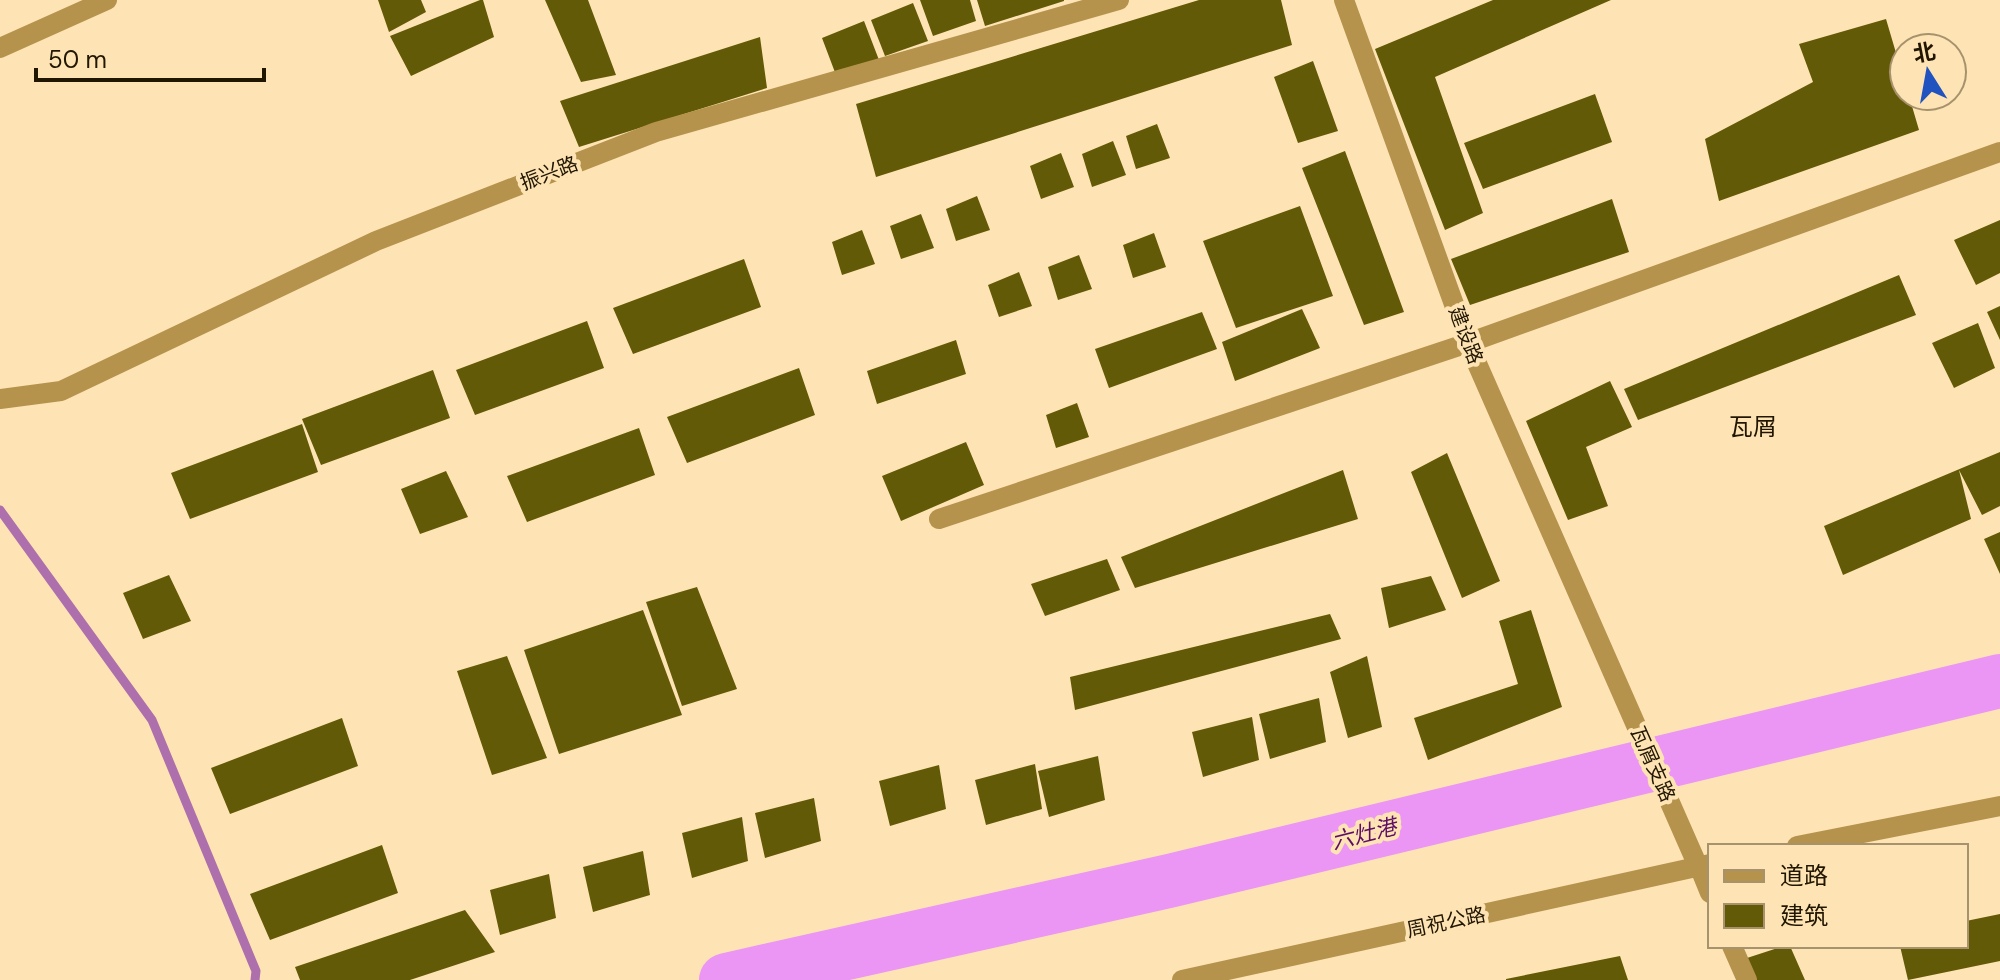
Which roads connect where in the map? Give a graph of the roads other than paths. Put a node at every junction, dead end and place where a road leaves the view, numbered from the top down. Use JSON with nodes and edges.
{"nodes":[{"id":1,"x":107,"y":0,"type":"edge"},
{"id":2,"x":1119,"y":0,"type":"edge"},
{"id":3,"x":1344,"y":0,"type":"edge"},
{"id":4,"x":0,"y":48,"type":"edge"},
{"id":5,"x":2000,"y":152,"type":"edge"},
{"id":6,"x":1468,"y":343,"type":"junction"},
{"id":7,"x":0,"y":399,"type":"edge"},
{"id":8,"x":939,"y":519,"type":"dead end"},
{"id":9,"x":1608,"y":661,"type":"joint"},
{"id":10,"x":2000,"y":806,"type":"edge"},
{"id":11,"x":1807,"y":844,"type":"edge"},
{"id":12,"x":1702,"y":865,"type":"edge"},
{"id":13,"x":1708,"y":886,"type":"edge"},
{"id":14,"x":1733,"y":948,"type":"edge"},
{"id":15,"x":1182,"y":980,"type":"edge"},
{"id":16,"x":1747,"y":980,"type":"edge"}],
"edges":[{"from":1,"to":4,"type":"street"},
{"from":2,"to":7,"type":"street","name":"振兴路"},
{"from":3,"to":6,"type":"street","name":"建设路"},
{"from":5,"to":6,"type":"street"},
{"from":6,"to":8,"type":"street"},
{"from":6,"to":9,"type":"street","name":"建设路"},
{"from":9,"to":12,"type":"street","name":"瓦屑支路"},
{"from":10,"to":11,"type":"street"},
{"from":12,"to":13,"type":"street"},
{"from":12,"to":15,"type":"street","name":"周祝公路"},
{"from":14,"to":16,"type":"street"}]}
